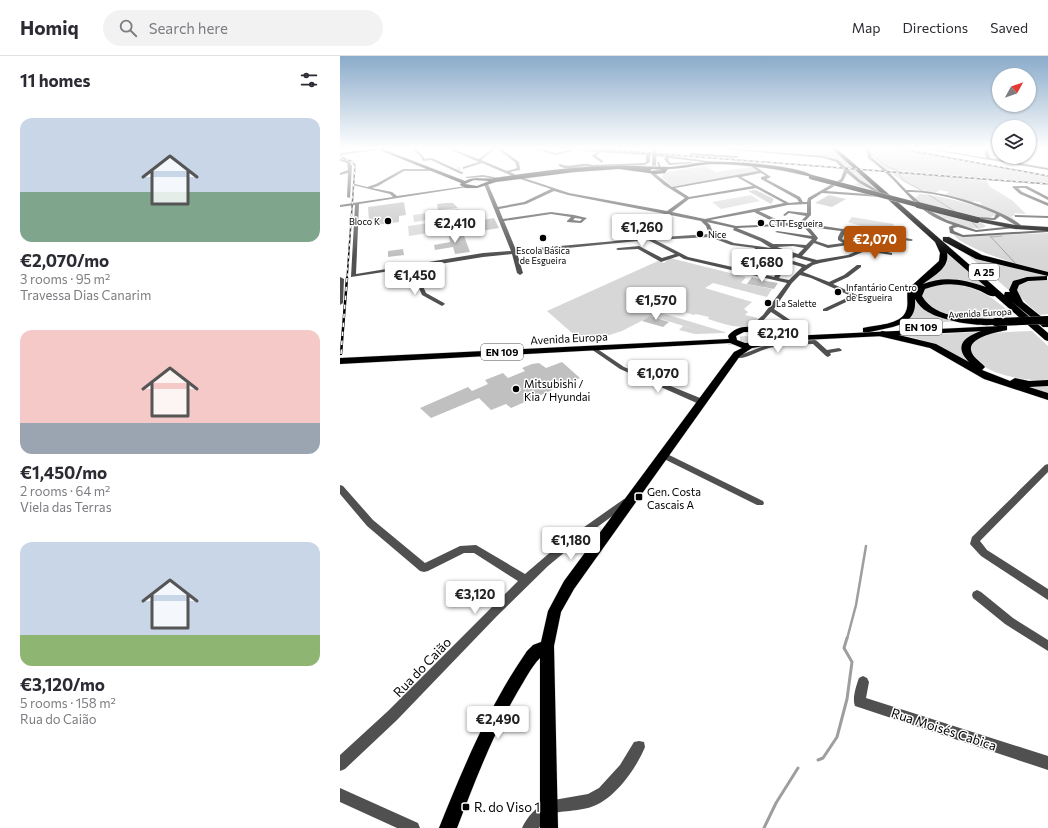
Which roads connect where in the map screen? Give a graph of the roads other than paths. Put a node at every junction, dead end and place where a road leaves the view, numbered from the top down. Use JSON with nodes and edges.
{"nodes":[{"id":1,"x":347,"y":184,"type":"edge"},
{"id":2,"x":375,"y":184,"type":"edge"},
{"id":3,"x":455,"y":184,"type":"edge"},
{"id":4,"x":456,"y":184,"type":"edge"},
{"id":5,"x":470,"y":184,"type":"edge"},
{"id":6,"x":482,"y":184,"type":"edge"},
{"id":7,"x":487,"y":184,"type":"edge"},
{"id":8,"x":536,"y":184,"type":"edge"},
{"id":9,"x":668,"y":184,"type":"edge"},
{"id":10,"x":693,"y":184,"type":"edge"},
{"id":11,"x":752,"y":184,"type":"edge"},
{"id":12,"x":773,"y":184,"type":"edge"},
{"id":13,"x":836,"y":184,"type":"edge"},
{"id":14,"x":843,"y":184,"type":"edge"},
{"id":15,"x":864,"y":184,"type":"edge"},
{"id":16,"x":876,"y":184,"type":"edge"},
{"id":17,"x":899,"y":184,"type":"edge"},
{"id":18,"x":903,"y":184,"type":"edge"},
{"id":19,"x":355,"y":185,"type":"dead end"},
{"id":20,"x":369,"y":187,"type":"junction"},
{"id":21,"x":757,"y":187,"type":"junction"},
{"id":22,"x":671,"y":188,"type":"junction"},
{"id":23,"x":553,"y":190,"type":"junction"},
{"id":24,"x":905,"y":190,"type":"junction"},
{"id":25,"x":916,"y":190,"type":"junction"},
{"id":26,"x":819,"y":192,"type":"junction"},
{"id":27,"x":1033,"y":192,"type":"junction"},
{"id":28,"x":895,"y":193,"type":"dead end"},
{"id":29,"x":921,"y":193,"type":"junction"},
{"id":30,"x":928,"y":193,"type":"junction"},
{"id":31,"x":881,"y":194,"type":"junction"},
{"id":32,"x":1048,"y":194,"type":"edge"},
{"id":33,"x":395,"y":196,"type":"junction"},
{"id":34,"x":349,"y":197,"type":"dead end"},
{"id":35,"x":688,"y":198,"type":"junction"},
{"id":36,"x":911,"y":198,"type":"junction"},
{"id":37,"x":1048,"y":199,"type":"edge"},
{"id":38,"x":357,"y":203,"type":"junction"},
{"id":39,"x":802,"y":203,"type":"junction"},
{"id":40,"x":808,"y":203,"type":"junction"},
{"id":41,"x":788,"y":204,"type":"junction"},
{"id":42,"x":340,"y":205,"type":"edge"},
{"id":43,"x":1048,"y":206,"type":"edge"},
{"id":44,"x":497,"y":208,"type":"junction"},
{"id":45,"x":754,"y":210,"type":"junction"},
{"id":46,"x":669,"y":212,"type":"junction"},
{"id":47,"x":808,"y":214,"type":"junction"},
{"id":48,"x":999,"y":214,"type":"junction"},
{"id":49,"x":785,"y":215,"type":"dead end"},
{"id":50,"x":574,"y":216,"type":"dead end"},
{"id":51,"x":1017,"y":216,"type":"dead end"},
{"id":52,"x":939,"y":217,"type":"junction"},
{"id":53,"x":1048,"y":217,"type":"edge"},
{"id":54,"x":978,"y":219,"type":"junction"},
{"id":55,"x":502,"y":220,"type":"junction"},
{"id":56,"x":708,"y":222,"type":"junction"},
{"id":57,"x":782,"y":224,"type":"junction"},
{"id":58,"x":802,"y":224,"type":"junction"},
{"id":59,"x":776,"y":225,"type":"junction"},
{"id":60,"x":956,"y":226,"type":"junction"},
{"id":61,"x":1017,"y":226,"type":"junction"},
{"id":62,"x":735,"y":228,"type":"dead end"},
{"id":63,"x":845,"y":229,"type":"junction"},
{"id":64,"x":1048,"y":229,"type":"edge"},
{"id":65,"x":712,"y":235,"type":"junction"},
{"id":66,"x":772,"y":235,"type":"junction"},
{"id":67,"x":879,"y":236,"type":"junction"},
{"id":68,"x":648,"y":239,"type":"junction"},
{"id":69,"x":941,"y":239,"type":"junction"},
{"id":70,"x":762,"y":240,"type":"junction"},
{"id":71,"x":814,"y":240,"type":"junction"},
{"id":72,"x":911,"y":240,"type":"dead end"},
{"id":73,"x":848,"y":244,"type":"junction"},
{"id":74,"x":771,"y":246,"type":"junction"},
{"id":75,"x":808,"y":247,"type":"junction"},
{"id":76,"x":758,"y":248,"type":"junction"},
{"id":77,"x":618,"y":249,"type":"dead end"},
{"id":78,"x":778,"y":250,"type":"junction"},
{"id":79,"x":864,"y":250,"type":"junction"},
{"id":80,"x":514,"y":252,"type":"junction"},
{"id":81,"x":890,"y":254,"type":"dead end"},
{"id":82,"x":678,"y":255,"type":"junction"},
{"id":83,"x":758,"y":256,"type":"dead end"},
{"id":84,"x":796,"y":256,"type":"junction"},
{"id":85,"x":773,"y":259,"type":"junction"},
{"id":86,"x":782,"y":261,"type":"junction"},
{"id":87,"x":817,"y":262,"type":"junction"},
{"id":88,"x":859,"y":266,"type":"dead end"},
{"id":89,"x":412,"y":267,"type":"junction"},
{"id":90,"x":806,"y":267,"type":"junction"},
{"id":91,"x":771,"y":270,"type":"junction"},
{"id":92,"x":520,"y":273,"type":"dead end"},
{"id":93,"x":747,"y":273,"type":"junction"},
{"id":94,"x":799,"y":273,"type":"junction"},
{"id":95,"x":1048,"y":274,"type":"edge"},
{"id":96,"x":1048,"y":278,"type":"edge"},
{"id":97,"x":341,"y":279,"type":"edge"},
{"id":98,"x":775,"y":279,"type":"junction"},
{"id":99,"x":790,"y":282,"type":"junction"},
{"id":100,"x":829,"y":284,"type":"junction"},
{"id":101,"x":340,"y":302,"type":"edge"},
{"id":102,"x":442,"y":304,"type":"dead end"},
{"id":103,"x":1008,"y":304,"type":"junction"},
{"id":104,"x":1025,"y":306,"type":"junction"},
{"id":105,"x":770,"y":309,"type":"junction"},
{"id":106,"x":825,"y":310,"type":"dead end"},
{"id":107,"x":1048,"y":320,"type":"edge"},
{"id":108,"x":1000,"y":325,"type":"junction"},
{"id":109,"x":1048,"y":326,"type":"edge"},
{"id":110,"x":761,"y":328,"type":"junction"},
{"id":111,"x":799,"y":328,"type":"dead end"},
{"id":112,"x":866,"y":330,"type":"junction"},
{"id":113,"x":848,"y":333,"type":"junction"},
{"id":114,"x":882,"y":334,"type":"junction"},
{"id":115,"x":1048,"y":338,"type":"edge"},
{"id":116,"x":663,"y":342,"type":"junction"},
{"id":117,"x":764,"y":343,"type":"junction"},
{"id":118,"x":733,"y":345,"type":"junction"},
{"id":119,"x":593,"y":348,"type":"junction"},
{"id":120,"x":839,"y":350,"type":"dead end"},
{"id":121,"x":340,"y":357,"type":"edge"},
{"id":122,"x":340,"y":361,"type":"edge"},
{"id":123,"x":1048,"y":383,"type":"edge"},
{"id":124,"x":1048,"y":397,"type":"edge"},
{"id":125,"x":702,"y":402,"type":"junction"},
{"id":126,"x":663,"y":454,"type":"junction"},
{"id":127,"x":1048,"y":467,"type":"edge"},
{"id":128,"x":340,"y":488,"type":"edge"},
{"id":129,"x":634,"y":496,"type":"junction"},
{"id":130,"x":760,"y":503,"type":"dead end"},
{"id":131,"x":526,"y":580,"type":"junction"},
{"id":132,"x":1047,"y":592,"type":"edge"},
{"id":133,"x":977,"y":595,"type":"dead end"},
{"id":134,"x":547,"y":646,"type":"junction"},
{"id":135,"x":1048,"y":646,"type":"edge"},
{"id":136,"x":863,"y":682,"type":"dead end"},
{"id":137,"x":639,"y":746,"type":"dead end"},
{"id":138,"x":1048,"y":763,"type":"edge"},
{"id":139,"x":340,"y":764,"type":"edge"},
{"id":140,"x":340,"y":795,"type":"edge"},
{"id":141,"x":548,"y":808,"type":"junction"},
{"id":142,"x":413,"y":828,"type":"edge"},
{"id":143,"x":448,"y":828,"type":"edge"},
{"id":144,"x":529,"y":828,"type":"edge"},
{"id":145,"x":549,"y":828,"type":"edge"}],
"edges":[{"from":1,"to":34,"type":"street"},
{"from":2,"to":20,"type":"street"},
{"from":3,"to":38,"type":"street"},
{"from":4,"to":33,"type":"street"},
{"from":5,"to":6,"type":"main road"},
{"from":7,"to":44,"type":"street"},
{"from":8,"to":23,"type":"street"},
{"from":9,"to":22,"type":"street"},
{"from":10,"to":22,"type":"street"},
{"from":11,"to":21,"type":"street"},
{"from":12,"to":39,"type":"street"},
{"from":13,"to":26,"type":"street"},
{"from":14,"to":31,"type":"main road","bridge":true},
{"from":15,"to":31,"type":"street"},
{"from":16,"to":69,"type":"highway","number":"A 25"},
{"from":17,"to":24,"type":"street"},
{"from":18,"to":25,"type":"street"},
{"from":19,"to":20,"type":"street"},
{"from":20,"to":33,"type":"street"},
{"from":21,"to":35,"type":"street"},
{"from":21,"to":41,"type":"street"},
{"from":22,"to":35,"type":"street"},
{"from":23,"to":44,"type":"street"},
{"from":23,"to":46,"type":"street"},
{"from":24,"to":25,"type":"street"},
{"from":24,"to":29,"type":"street"},
{"from":24,"to":36,"type":"street"},
{"from":25,"to":30,"type":"street"},
{"from":26,"to":31,"type":"street","bridge":true},
{"from":26,"to":40,"type":"street"},
{"from":27,"to":32,"type":"street"},
{"from":27,"to":37,"type":"street"},
{"from":27,"to":43,"type":"street"},
{"from":28,"to":69,"type":"highway","number":"A 25"},
{"from":29,"to":30,"type":"street"},
{"from":29,"to":36,"type":"street"},
{"from":30,"to":48,"type":"street"},
{"from":31,"to":54,"type":"main road","bridge":true},
{"from":33,"to":42,"type":"street"},
{"from":35,"to":46,"type":"street"},
{"from":36,"to":52,"type":"street"},
{"from":38,"to":42,"type":"street"},
{"from":38,"to":89,"type":"street"},
{"from":39,"to":40,"type":"street"},
{"from":39,"to":41,"type":"street"},
{"from":40,"to":47,"type":"street"},
{"from":41,"to":45,"type":"street"},
{"from":44,"to":55,"type":"street"},
{"from":45,"to":56,"type":"street"},
{"from":45,"to":57,"type":"street"},
{"from":46,"to":56,"type":"street"},
{"from":47,"to":49,"type":"street"},
{"from":47,"to":58,"type":"street"},
{"from":48,"to":54,"type":"street"},
{"from":48,"to":61,"type":"street"},
{"from":50,"to":55,"type":"street"},
{"from":51,"to":53,"type":"street"},
{"from":52,"to":54,"type":"street"},
{"from":52,"to":60,"type":"street"},
{"from":54,"to":61,"type":"main road"},
{"from":55,"to":80,"type":"street"},
{"from":56,"to":59,"type":"street"},
{"from":56,"to":65,"type":"street"},
{"from":57,"to":58,"type":"street"},
{"from":57,"to":59,"type":"street"},
{"from":58,"to":63,"type":"street"},
{"from":58,"to":71,"type":"street"},
{"from":59,"to":66,"type":"street"},
{"from":60,"to":61,"type":"street"},
{"from":60,"to":64,"type":"street"},
{"from":61,"to":64,"type":"main road"},
{"from":62,"to":70,"type":"street"},
{"from":63,"to":67,"type":"street"},
{"from":63,"to":73,"type":"street"},
{"from":65,"to":68,"type":"street"},
{"from":65,"to":76,"type":"street"},
{"from":66,"to":70,"type":"street"},
{"from":66,"to":71,"type":"street"},
{"from":67,"to":72,"type":"street"},
{"from":67,"to":79,"type":"street"},
{"from":68,"to":80,"type":"street"},
{"from":68,"to":82,"type":"street"},
{"from":69,"to":95,"type":"highway"},
{"from":69,"to":103,"type":"highway","number":"A 25"},
{"from":69,"to":104,"type":"highway","number":"A 25"},
{"from":69,"to":112,"type":"highway"},
{"from":70,"to":74,"type":"street"},
{"from":71,"to":73,"type":"street"},
{"from":71,"to":75,"type":"street"},
{"from":73,"to":79,"type":"street"},
{"from":74,"to":75,"type":"street"},
{"from":74,"to":78,"type":"street"},
{"from":75,"to":84,"type":"street"},
{"from":76,"to":78,"type":"street"},
{"from":76,"to":93,"type":"street"},
{"from":77,"to":82,"type":"street"},
{"from":78,"to":84,"type":"street"},
{"from":79,"to":81,"type":"street"},
{"from":79,"to":87,"type":"street"},
{"from":80,"to":89,"type":"street"},
{"from":80,"to":92,"type":"street"},
{"from":82,"to":93,"type":"street"},
{"from":83,"to":85,"type":"street"},
{"from":84,"to":86,"type":"street"},
{"from":84,"to":87,"type":"street"},
{"from":85,"to":86,"type":"street"},
{"from":85,"to":91,"type":"street"},
{"from":86,"to":90,"type":"street"},
{"from":86,"to":91,"type":"street"},
{"from":87,"to":90,"type":"street"},
{"from":88,"to":100,"type":"street"},
{"from":89,"to":102,"type":"street"},
{"from":90,"to":94,"type":"street"},
{"from":91,"to":98,"type":"street"},
{"from":93,"to":98,"type":"street"},
{"from":94,"to":99,"type":"street"},
{"from":94,"to":100,"type":"street"},
{"from":96,"to":104,"type":"highway"},
{"from":97,"to":101,"type":"street"},
{"from":98,"to":99,"type":"street"},
{"from":99,"to":105,"type":"street"},
{"from":100,"to":106,"type":"street"},
{"from":103,"to":108,"type":"highway"},
{"from":103,"to":115,"type":"highway","number":"A 25"},
{"from":104,"to":109,"type":"highway","number":"A 25"},
{"from":105,"to":110,"type":"street"},
{"from":105,"to":111,"type":"street"},
{"from":107,"to":108,"type":"main road","name":"Avenida Europa","number":"EN 109","bridge":true},
{"from":108,"to":109,"type":"main road","name":"Avenida Europa","number":"EN 109"},
{"from":108,"to":112,"type":"main road","name":"Avenida Europa","number":"EN 109"},
{"from":108,"to":114,"type":"main road","name":"Avenida Europa","number":"EN 109"},
{"from":108,"to":123,"type":"highway"},
{"from":110,"to":113,"type":"main road","name":"Avenida Europa","number":"EN 109"},
{"from":110,"to":117,"type":"main road"},
{"from":110,"to":118,"type":"main road","name":"Avenida Europa"},
{"from":112,"to":113,"type":"main road","name":"Avenida Europa","number":"EN 109"},
{"from":113,"to":114,"type":"main road","name":"Avenida Europa","number":"EN 109"},
{"from":113,"to":117,"type":"main road"},
{"from":114,"to":124,"type":"highway"},
{"from":116,"to":118,"type":"main road"},
{"from":116,"to":118,"type":"main road"},
{"from":116,"to":119,"type":"main road","name":"Avenida Europa","number":"EN 109"},
{"from":116,"to":121,"type":"main road","name":"Avenida Europa","number":"EN 109"},
{"from":117,"to":118,"type":"main road"},
{"from":118,"to":120,"type":"street"},
{"from":118,"to":125,"type":"main road"},
{"from":119,"to":122,"type":"main road","name":"Avenida Europa","number":"EN 109"},
{"from":119,"to":125,"type":"street"},
{"from":125,"to":126,"type":"main road"},
{"from":126,"to":129,"type":"main road"},
{"from":126,"to":130,"type":"street"},
{"from":127,"to":132,"type":"street"},
{"from":128,"to":131,"type":"street"},
{"from":129,"to":131,"type":"street","name":"Rua do Caião"},
{"from":129,"to":134,"type":"main road"},
{"from":131,"to":139,"type":"street","name":"Rua do Caião"},
{"from":133,"to":135,"type":"street"},
{"from":134,"to":141,"type":"main road"},
{"from":134,"to":143,"type":"main road"},
{"from":136,"to":138,"type":"street","name":"Rua Moisés Cabica"},
{"from":137,"to":141,"type":"street"},
{"from":140,"to":142,"type":"street"},
{"from":141,"to":144,"type":"street"},
{"from":141,"to":145,"type":"main road"}]}
